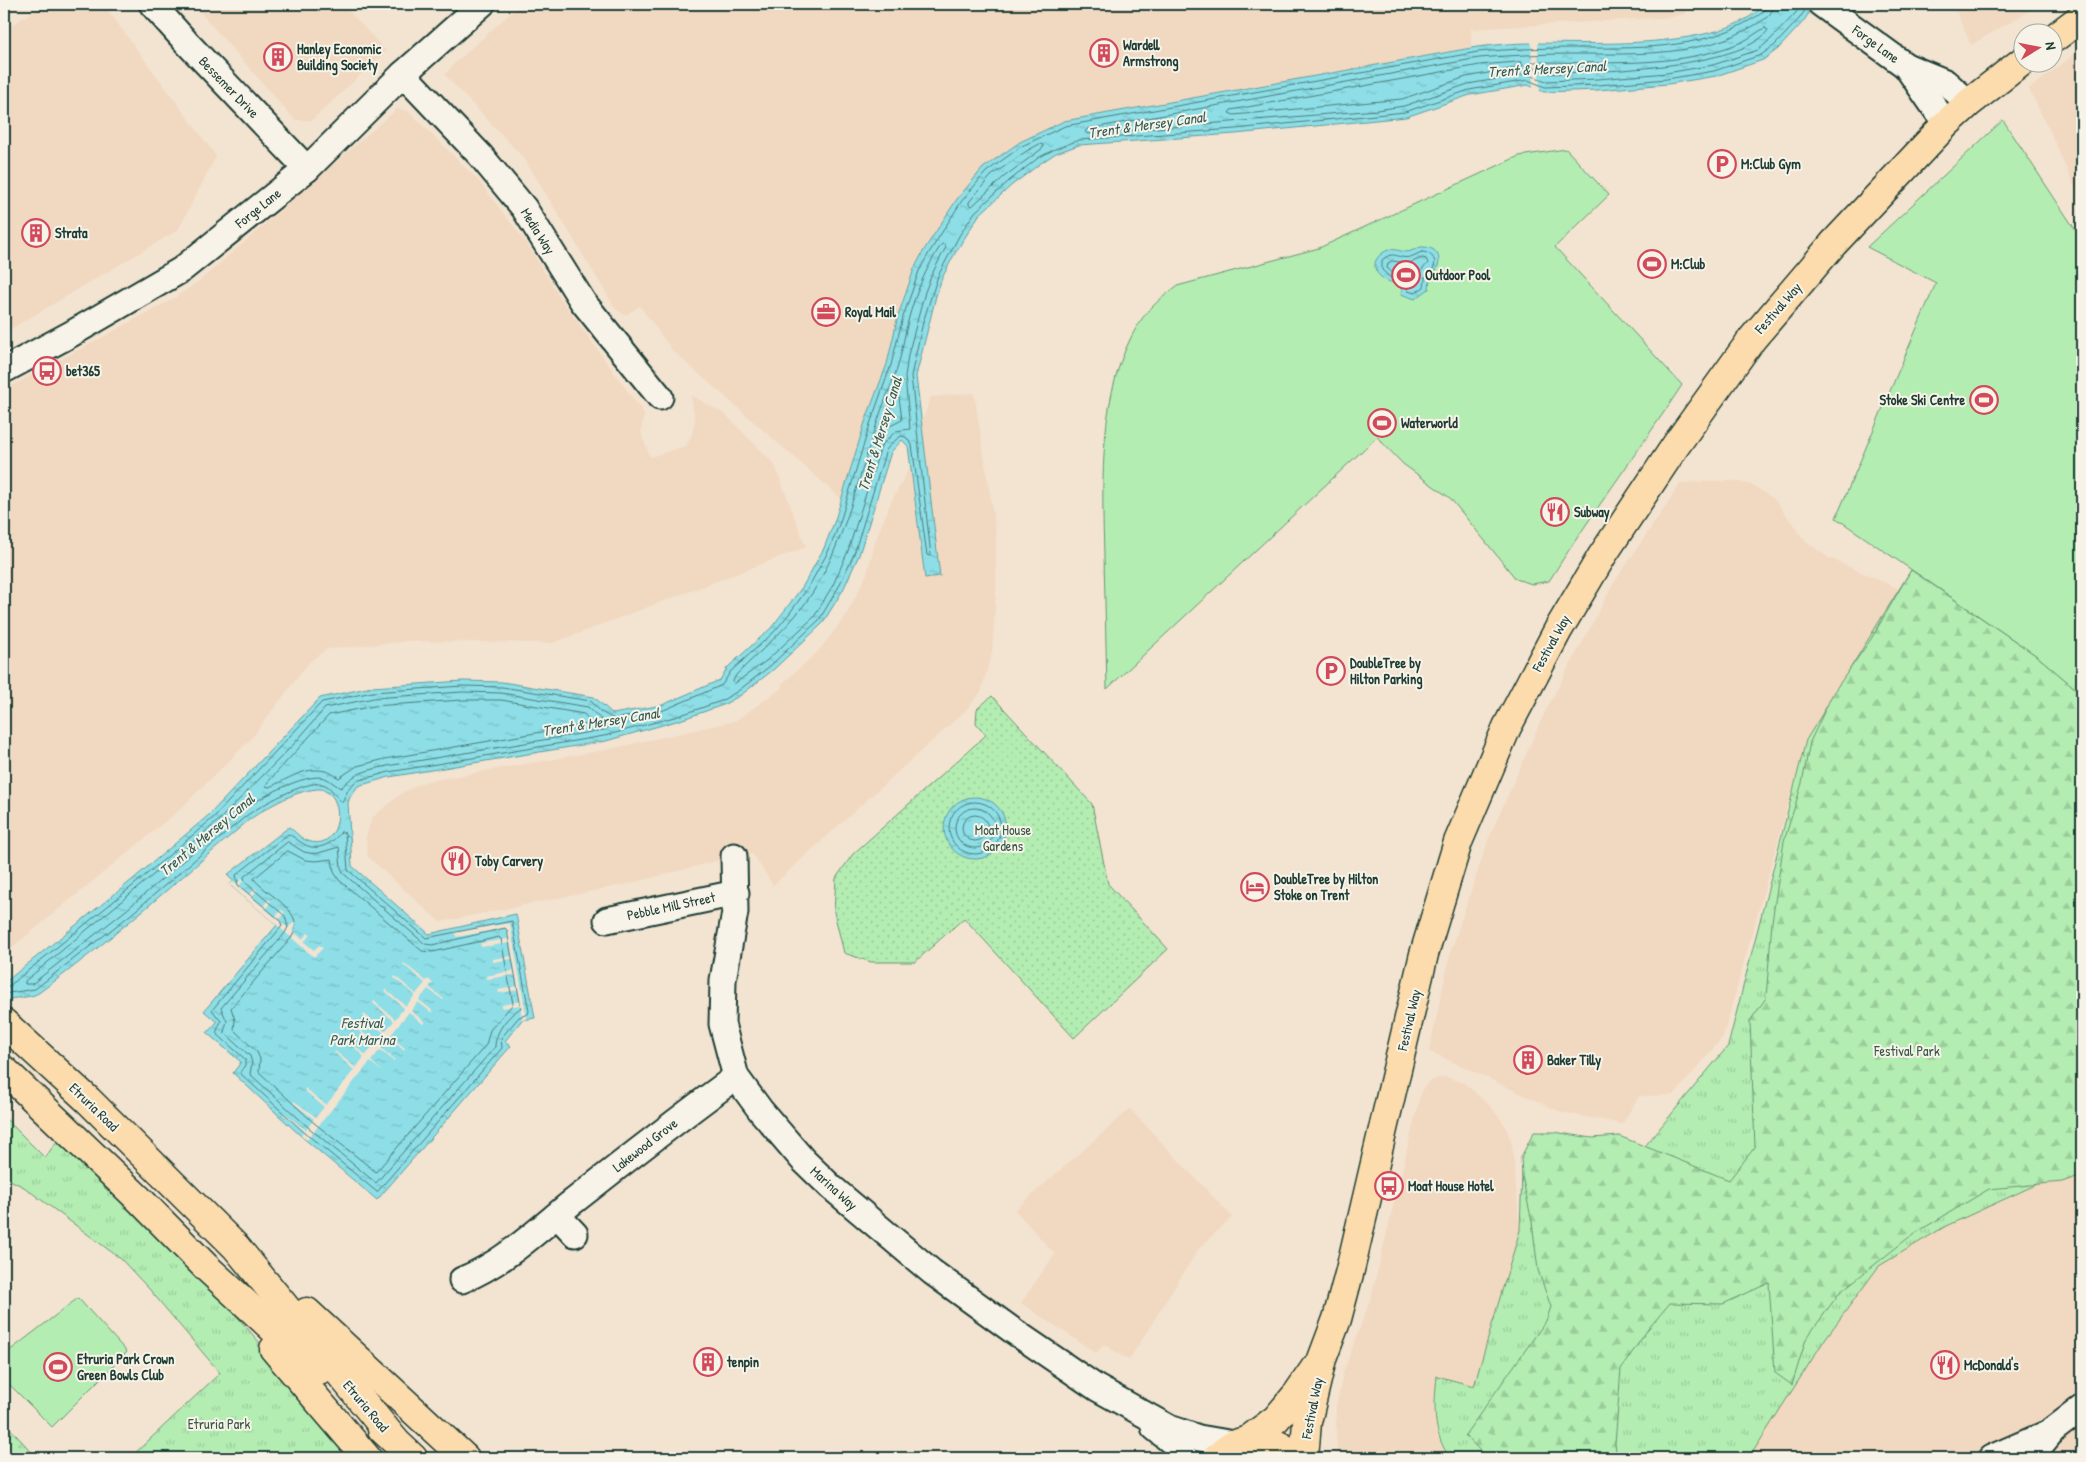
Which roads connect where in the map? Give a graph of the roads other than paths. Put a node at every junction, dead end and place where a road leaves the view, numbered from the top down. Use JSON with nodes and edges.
{"nodes":[{"id":1,"x":152,"y":4,"type":"edge"},
{"id":2,"x":482,"y":4,"type":"edge"},
{"id":3,"x":1830,"y":10,"type":"edge"},
{"id":4,"x":2082,"y":16,"type":"edge"},
{"id":5,"x":2064,"y":30,"type":"edge"},
{"id":6,"x":1906,"y":66,"type":"junction"},
{"id":7,"x":2014,"y":68,"type":"edge"},
{"id":8,"x":404,"y":74,"type":"junction"},
{"id":9,"x":1969,"y":103,"type":"junction"},
{"id":10,"x":1946,"y":124,"type":"junction"},
{"id":11,"x":307,"y":169,"type":"junction"},
{"id":12,"x":4,"y":370,"type":"edge"},
{"id":13,"x":660,"y":397,"type":"dead end"},
{"id":14,"x":734,"y":856,"type":"dead end"},
{"id":15,"x":736,"y":893,"type":"junction"},
{"id":16,"x":607,"y":920,"type":"dead end"},
{"id":17,"x":4,"y":1023,"type":"edge"},
{"id":18,"x":4,"y":1070,"type":"edge"},
{"id":19,"x":736,"y":1077,"type":"junction"},
{"id":20,"x":557,"y":1215,"type":"junction"},
{"id":21,"x":576,"y":1234,"type":"dead end"},
{"id":22,"x":236,"y":1248,"type":"junction"},
{"id":23,"x":206,"y":1267,"type":"junction"},
{"id":24,"x":462,"y":1280,"type":"dead end"},
{"id":25,"x":1322,"y":1359,"type":"junction"},
{"id":26,"x":2082,"y":1408,"type":"edge"},
{"id":27,"x":1133,"y":1409,"type":"junction"},
{"id":28,"x":2053,"y":1430,"type":"junction"},
{"id":29,"x":1233,"y":1448,"type":"edge"},
{"id":30,"x":404,"y":1450,"type":"edge"},
{"id":31,"x":367,"y":1458,"type":"edge"},
{"id":32,"x":466,"y":1458,"type":"edge"},
{"id":33,"x":1185,"y":1458,"type":"edge"},
{"id":34,"x":1296,"y":1458,"type":"edge"},
{"id":35,"x":1304,"y":1458,"type":"edge"},
{"id":36,"x":1991,"y":1458,"type":"edge"},
{"id":37,"x":2030,"y":1458,"type":"edge"}],
"edges":[{"from":1,"to":11,"type":"street","name":"Bessemer Drive"},
{"from":2,"to":8,"type":"street","name":"Forge Lane"},
{"from":3,"to":6,"type":"street","name":"Forge Lane"},
{"from":4,"to":5,"type":"main road"},
{"from":6,"to":9,"type":"street","name":"Forge Lane"},
{"from":6,"to":10,"type":"street","name":"Forge Lane"},
{"from":7,"to":9,"type":"main road","name":"Festival Way"},
{"from":8,"to":11,"type":"street","name":"Forge Lane"},
{"from":8,"to":13,"type":"street","name":"Media Way"},
{"from":9,"to":10,"type":"main road","name":"Festival Way"},
{"from":10,"to":25,"type":"main road","name":"Festival Way"},
{"from":11,"to":12,"type":"street","name":"Forge Lane"},
{"from":14,"to":15,"type":"street","name":"Marina Way"},
{"from":15,"to":16,"type":"street","name":"Pebble Mill Street"},
{"from":15,"to":19,"type":"street","name":"Marina Way"},
{"from":17,"to":22,"type":"main road","name":"Etruria Road"},
{"from":18,"to":23,"type":"main road","name":"Etruria Road"},
{"from":19,"to":20,"type":"street","name":"Lakewood Grove"},
{"from":19,"to":27,"type":"street","name":"Marina Way"},
{"from":20,"to":21,"type":"street"},
{"from":20,"to":24,"type":"street","name":"Lakewood Grove"},
{"from":22,"to":30,"type":"main road","name":"Etruria Road"},
{"from":22,"to":32,"type":"main road"},
{"from":23,"to":30,"type":"main road","name":"Etruria Road"},
{"from":23,"to":31,"type":"main road"},
{"from":25,"to":29,"type":"main road","name":"Festival Way"},
{"from":25,"to":35,"type":"main road","name":"Festival Way"},
{"from":26,"to":28,"type":"street"},
{"from":27,"to":29,"type":"street","name":"Marina Way"},
{"from":27,"to":33,"type":"street","name":"Marina Way"},
{"from":28,"to":36,"type":"street"},
{"from":28,"to":37,"type":"street"},
{"from":29,"to":34,"type":"main road"}]}
